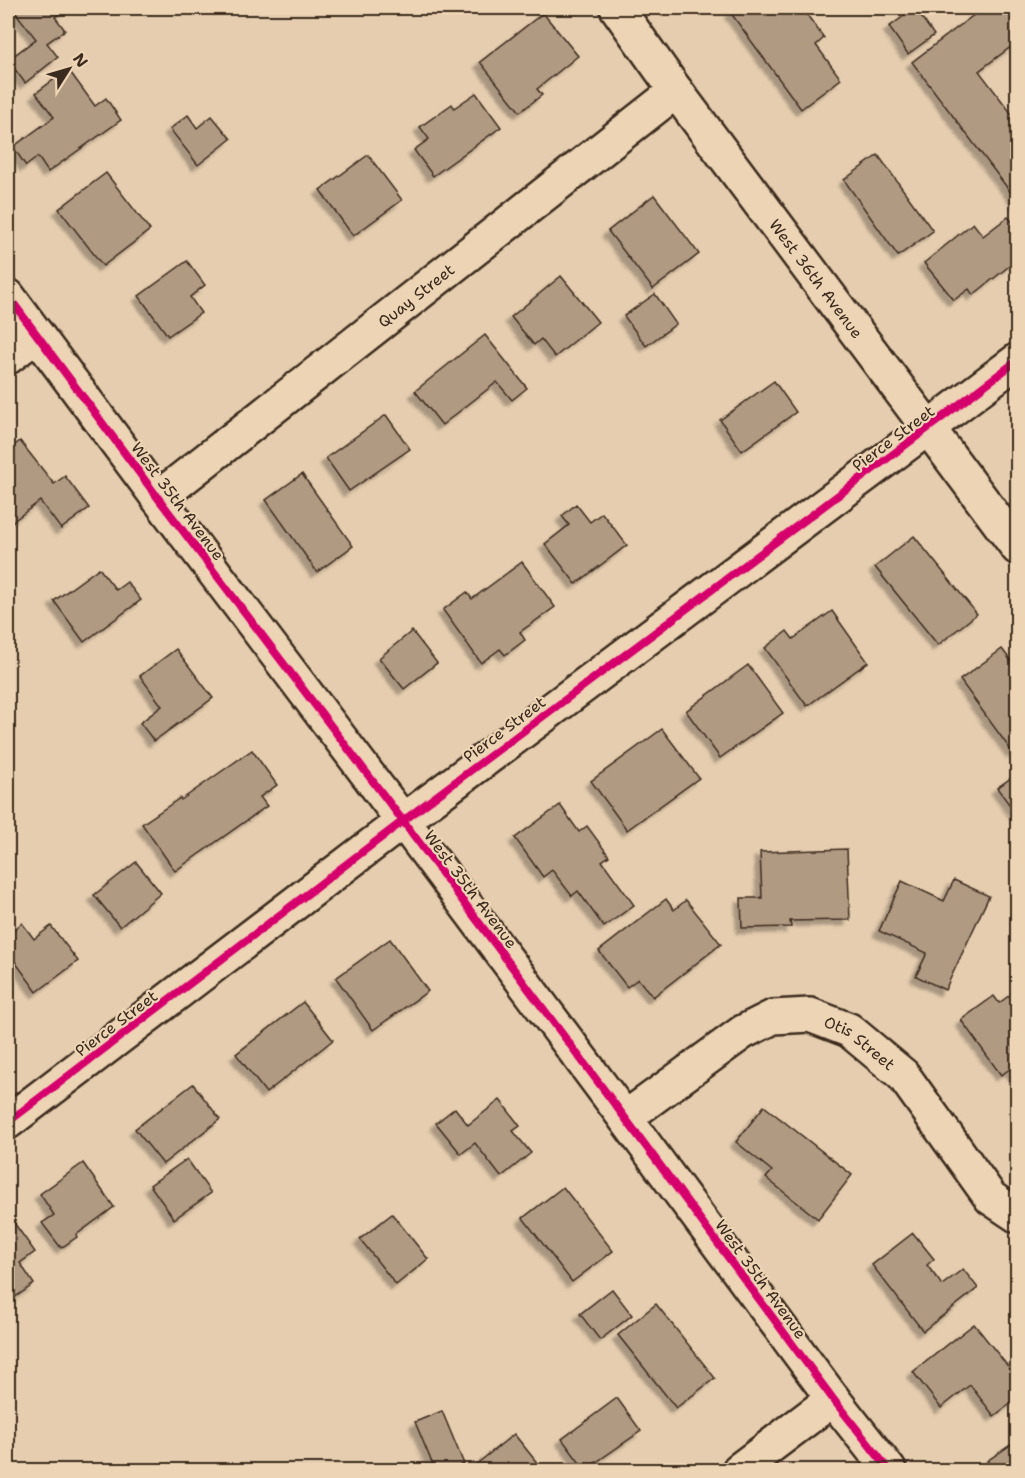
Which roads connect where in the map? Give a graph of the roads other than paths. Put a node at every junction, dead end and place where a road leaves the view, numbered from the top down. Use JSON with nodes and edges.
{"nodes":[{"id":1,"x":616,"y":8,"type":"edge"},
{"id":2,"x":676,"y":92,"type":"junction"},
{"id":3,"x":8,"y":296,"type":"edge"},
{"id":4,"x":37,"y":335,"type":"junction"},
{"id":5,"x":8,"y":357,"type":"edge"},
{"id":6,"x":1017,"y":360,"type":"edge"},
{"id":7,"x":928,"y":428,"type":"junction"},
{"id":8,"x":158,"y":498,"type":"junction"},
{"id":9,"x":1017,"y":548,"type":"edge"},
{"id":10,"x":403,"y":821,"type":"junction"},
{"id":11,"x":625,"y":1118,"type":"junction"},
{"id":12,"x":8,"y":1122,"type":"edge"},
{"id":13,"x":1017,"y":1216,"type":"edge"},
{"id":14,"x":833,"y":1399,"type":"junction"},
{"id":15,"x":739,"y":1470,"type":"edge"},
{"id":16,"x":889,"y":1470,"type":"edge"}],
"edges":[{"from":1,"to":2,"type":"street","name":"West 36th Avenue"},
{"from":2,"to":7,"type":"street","name":"West 36th Avenue"},
{"from":2,"to":8,"type":"street","name":"Quay Street"},
{"from":3,"to":4,"type":"street","name":"West 35th Avenue"},
{"from":4,"to":5,"type":"street"},
{"from":4,"to":8,"type":"street","name":"West 35th Avenue"},
{"from":6,"to":7,"type":"street","name":"Pierce Street"},
{"from":7,"to":9,"type":"street","name":"West 36th Avenue"},
{"from":7,"to":10,"type":"street","name":"Pierce Street"},
{"from":8,"to":10,"type":"street","name":"West 35th Avenue"},
{"from":10,"to":11,"type":"street","name":"West 35th Avenue"},
{"from":10,"to":12,"type":"street","name":"Pierce Street"},
{"from":11,"to":13,"type":"street","name":"Otis Street"},
{"from":11,"to":14,"type":"street","name":"West 35th Avenue"},
{"from":14,"to":15,"type":"street"},
{"from":14,"to":16,"type":"street","name":"West 35th Avenue"}]}
